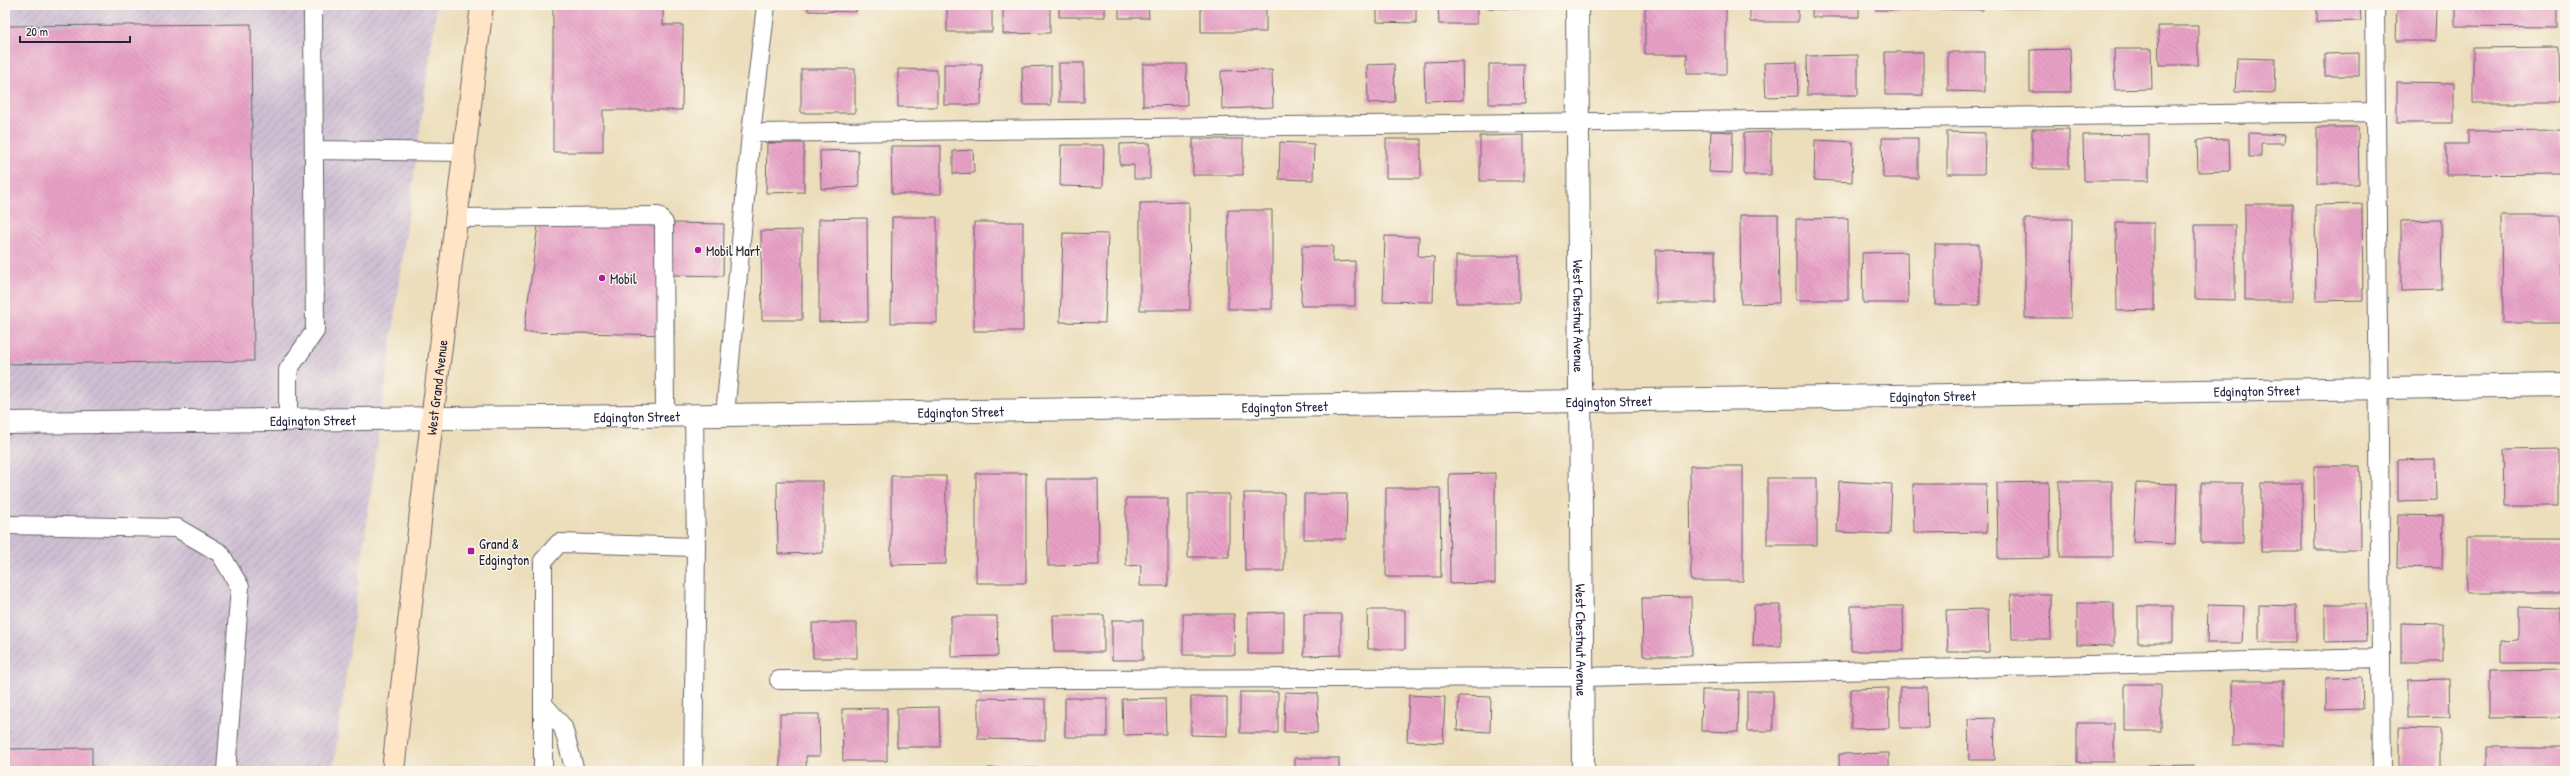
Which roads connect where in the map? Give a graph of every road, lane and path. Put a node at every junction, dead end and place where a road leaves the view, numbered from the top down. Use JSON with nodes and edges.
{"nodes":[{"id":1,"x":482,"y":5,"type":"edge"},
{"id":2,"x":766,"y":5,"type":"edge"},
{"id":3,"x":1577,"y":5,"type":"edge"},
{"id":4,"x":2375,"y":5,"type":"edge"},
{"id":5,"x":313,"y":11,"type":"dead end"},
{"id":6,"x":2376,"y":112,"type":"junction"},
{"id":7,"x":1578,"y":121,"type":"junction"},
{"id":8,"x":751,"y":133,"type":"junction"},
{"id":9,"x":314,"y":150,"type":"junction"},
{"id":10,"x":464,"y":152,"type":"junction"},
{"id":11,"x":457,"y":218,"type":"junction"},
{"id":12,"x":2565,"y":385,"type":"edge"},
{"id":13,"x":2379,"y":388,"type":"junction"},
{"id":14,"x":1580,"y":400,"type":"junction"},
{"id":15,"x":665,"y":415,"type":"junction"},
{"id":16,"x":694,"y":415,"type":"junction"},
{"id":17,"x":725,"y":415,"type":"junction"},
{"id":18,"x":432,"y":418,"type":"junction"},
{"id":19,"x":288,"y":420,"type":"junction"},
{"id":20,"x":5,"y":423,"type":"edge"},
{"id":21,"x":5,"y":525,"type":"edge"},
{"id":22,"x":696,"y":547,"type":"junction"},
{"id":23,"x":2381,"y":658,"type":"junction"},
{"id":24,"x":1582,"y":677,"type":"junction"},
{"id":25,"x":779,"y":680,"type":"dead end"},
{"id":26,"x":544,"y":704,"type":"junction"},
{"id":27,"x":226,"y":771,"type":"edge"},
{"id":28,"x":393,"y":771,"type":"edge"},
{"id":29,"x":543,"y":771,"type":"edge"},
{"id":30,"x":575,"y":771,"type":"edge"},
{"id":31,"x":693,"y":771,"type":"edge"},
{"id":32,"x":1583,"y":771,"type":"edge"},
{"id":33,"x":2382,"y":771,"type":"edge"}],
"edges":[{"from":1,"to":10,"type":"main road","name":"West Grand Avenue"},
{"from":2,"to":8,"type":"lane"},
{"from":3,"to":7,"type":"street","name":"West Chestnut Avenue"},
{"from":4,"to":6,"type":"lane"},
{"from":5,"to":9,"type":"lane"},
{"from":6,"to":7,"type":"lane"},
{"from":6,"to":13,"type":"lane"},
{"from":7,"to":8,"type":"lane"},
{"from":7,"to":14,"type":"street","name":"West Chestnut Avenue"},
{"from":8,"to":17,"type":"lane"},
{"from":9,"to":10,"type":"lane"},
{"from":9,"to":19,"type":"lane"},
{"from":10,"to":11,"type":"main road","name":"West Grand Avenue"},
{"from":11,"to":15,"type":"lane"},
{"from":11,"to":18,"type":"main road","name":"West Grand Avenue"},
{"from":12,"to":13,"type":"street","name":"Edgington Street"},
{"from":13,"to":14,"type":"street","name":"Edgington Street"},
{"from":13,"to":23,"type":"lane"},
{"from":14,"to":17,"type":"street","name":"Edgington Street"},
{"from":14,"to":24,"type":"street","name":"West Chestnut Avenue"},
{"from":15,"to":16,"type":"street","name":"Edgington Street"},
{"from":15,"to":18,"type":"street","name":"Edgington Street"},
{"from":16,"to":17,"type":"street","name":"Edgington Street"},
{"from":16,"to":22,"type":"lane"},
{"from":18,"to":19,"type":"street","name":"Edgington Street"},
{"from":18,"to":28,"type":"main road","name":"West Grand Avenue"},
{"from":19,"to":20,"type":"street","name":"Edgington Street"},
{"from":21,"to":27,"type":"lane"},
{"from":22,"to":26,"type":"lane"},
{"from":22,"to":31,"type":"lane"},
{"from":23,"to":24,"type":"lane"},
{"from":23,"to":33,"type":"lane"},
{"from":24,"to":25,"type":"lane"},
{"from":24,"to":32,"type":"street","name":"West Chestnut Avenue"},
{"from":26,"to":29,"type":"lane"},
{"from":26,"to":30,"type":"lane"}]}
